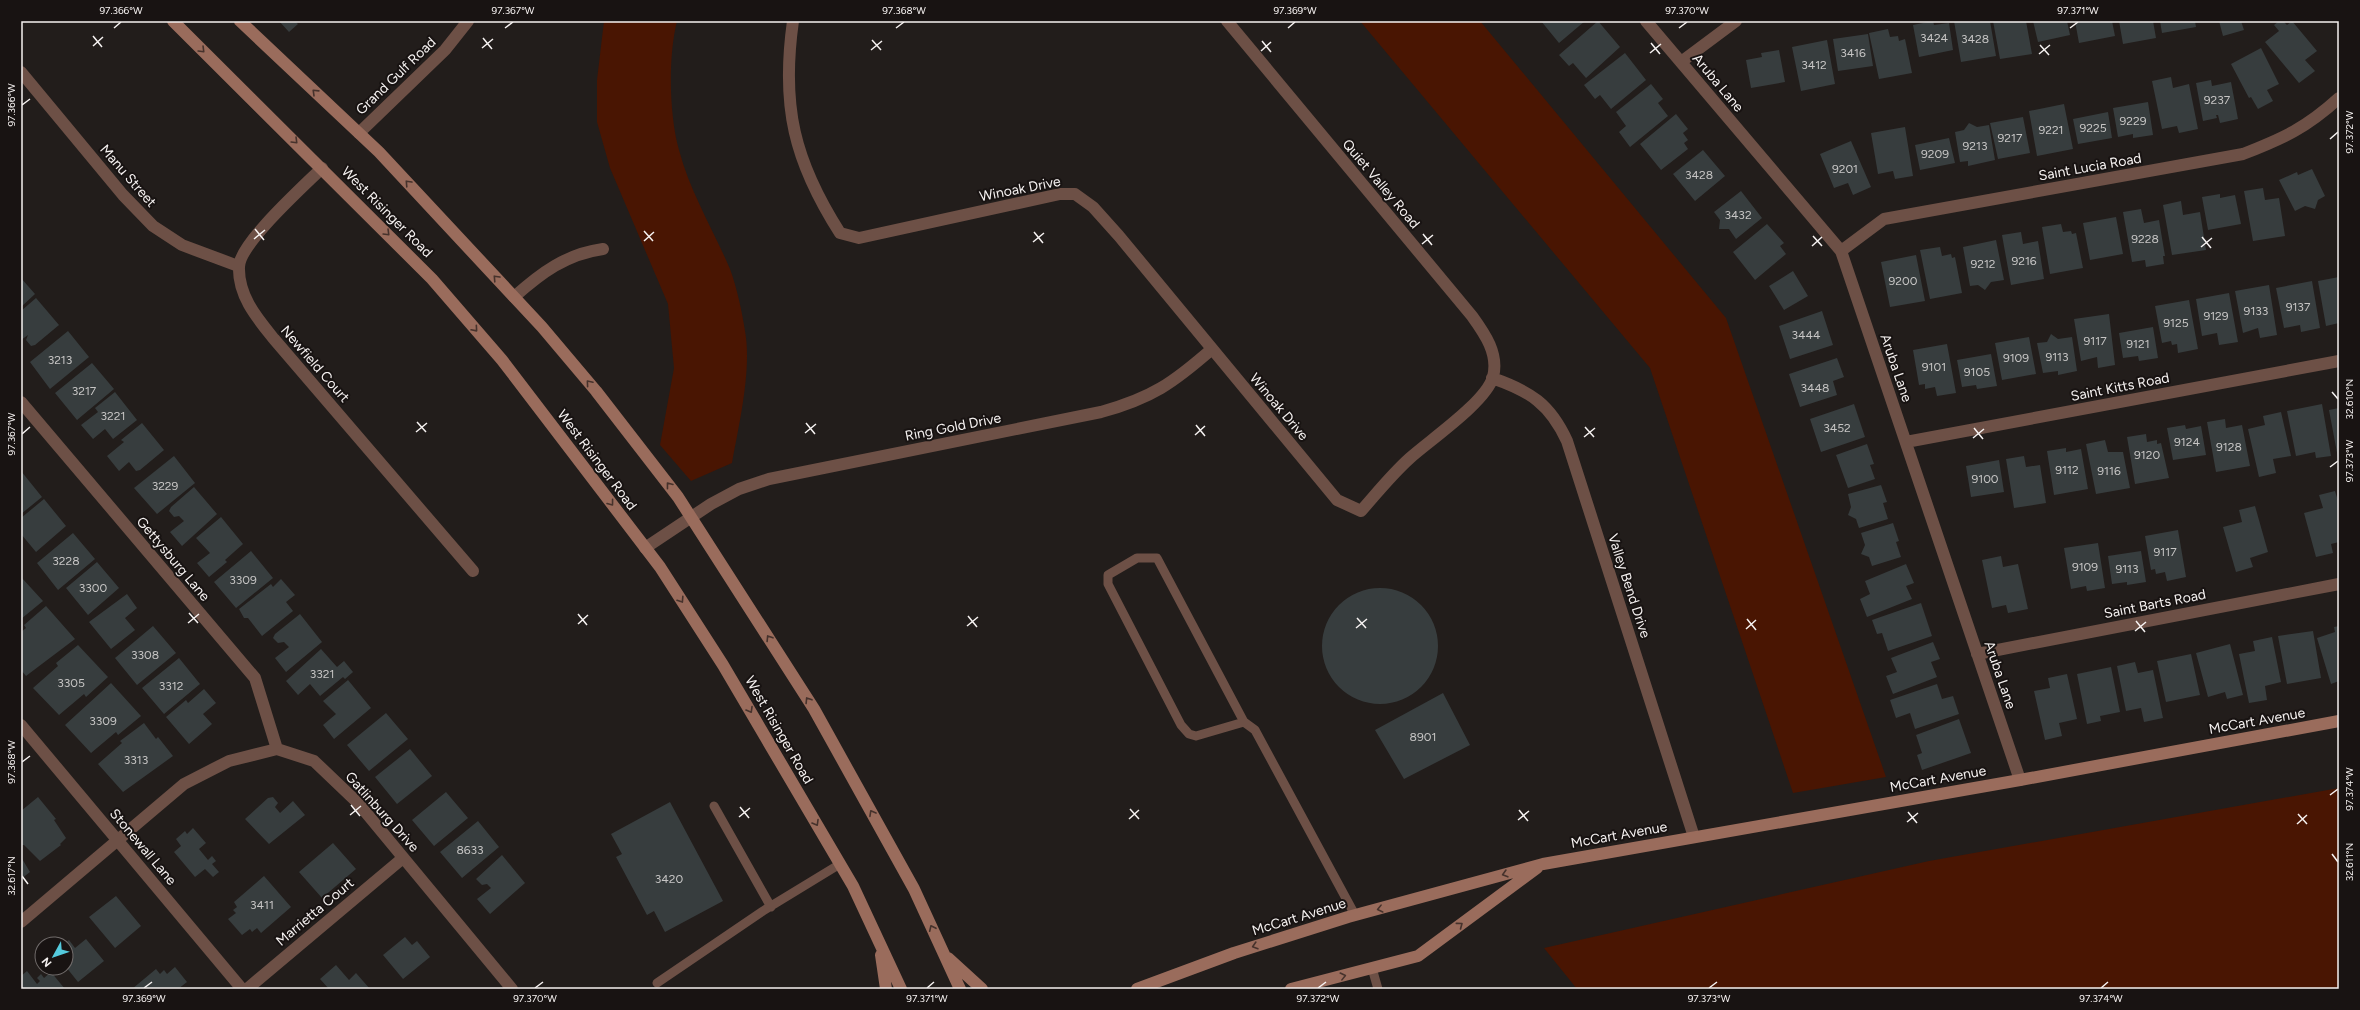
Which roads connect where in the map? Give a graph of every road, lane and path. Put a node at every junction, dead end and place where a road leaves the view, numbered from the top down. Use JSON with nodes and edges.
{"nodes":[{"id":1,"x":240,"y":21,"type":"edge"},
{"id":2,"x":468,"y":21,"type":"edge"},
{"id":3,"x":793,"y":21,"type":"edge"},
{"id":4,"x":1227,"y":21,"type":"edge"},
{"id":5,"x":1646,"y":21,"type":"edge"},
{"id":6,"x":1736,"y":21,"type":"edge"},
{"id":7,"x":175,"y":22,"type":"edge"},
{"id":8,"x":1681,"y":62,"type":"junction"},
{"id":9,"x":21,"y":72,"type":"edge"},
{"id":10,"x":2339,"y":98,"type":"edge"},
{"id":11,"x":359,"y":133,"type":"junction"},
{"id":12,"x":322,"y":168,"type":"junction"},
{"id":13,"x":603,"y":249,"type":"dead end"},
{"id":14,"x":1841,"y":250,"type":"junction"},
{"id":15,"x":238,"y":266,"type":"junction"},
{"id":16,"x":514,"y":297,"type":"junction"},
{"id":17,"x":1212,"y":349,"type":"junction"},
{"id":18,"x":2339,"y":361,"type":"edge"},
{"id":19,"x":1492,"y":378,"type":"junction"},
{"id":20,"x":21,"y":402,"type":"edge"},
{"id":21,"x":1906,"y":442,"type":"junction"},
{"id":22,"x":1360,"y":511,"type":"joint"},
{"id":23,"x":691,"y":517,"type":"junction"},
{"id":24,"x":645,"y":548,"type":"junction"},
{"id":25,"x":473,"y":571,"type":"dead end"},
{"id":26,"x":2339,"y":584,"type":"edge"},
{"id":27,"x":1977,"y":654,"type":"junction"},
{"id":28,"x":2339,"y":721,"type":"edge"},
{"id":29,"x":1244,"y":722,"type":"junction"},
{"id":30,"x":21,"y":725,"type":"edge"},
{"id":31,"x":277,"y":749,"type":"junction"},
{"id":32,"x":2020,"y":780,"type":"junction"},
{"id":33,"x":714,"y":806,"type":"dead end"},
{"id":34,"x":1694,"y":837,"type":"junction"},
{"id":35,"x":117,"y":840,"type":"junction"},
{"id":36,"x":403,"y":858,"type":"junction"},
{"id":37,"x":840,"y":864,"type":"junction"},
{"id":38,"x":1543,"y":864,"type":"junction"},
{"id":39,"x":771,"y":907,"type":"junction"},
{"id":40,"x":1356,"y":915,"type":"junction"},
{"id":41,"x":21,"y":922,"type":"edge"},
{"id":42,"x":879,"y":940,"type":"junction"},
{"id":43,"x":943,"y":953,"type":"junction"},
{"id":44,"x":1372,"y":968,"type":"junction"},
{"id":45,"x":658,"y":983,"type":"dead end"},
{"id":46,"x":242,"y":989,"type":"edge"},
{"id":47,"x":247,"y":989,"type":"edge"},
{"id":48,"x":512,"y":989,"type":"edge"},
{"id":49,"x":886,"y":989,"type":"edge"},
{"id":50,"x":901,"y":989,"type":"edge"},
{"id":51,"x":960,"y":989,"type":"edge"},
{"id":52,"x":982,"y":989,"type":"edge"},
{"id":53,"x":1137,"y":989,"type":"edge"},
{"id":54,"x":1291,"y":989,"type":"edge"},
{"id":55,"x":1378,"y":989,"type":"edge"}],
"edges":[{"from":11,"to":1,"type":"main road","one_way":true},
{"from":2,"to":11,"type":"street","name":"Grand Gulf Road"},
{"from":3,"to":17,"type":"street","name":"Winoak Drive"},
{"from":4,"to":19,"type":"street","name":"Quiet Valley Road"},
{"from":5,"to":8,"type":"street","name":"Aruba Lane"},
{"from":6,"to":8,"type":"street"},
{"from":7,"to":12,"type":"main road","name":"West Risinger Road","one_way":true},
{"from":8,"to":14,"type":"street","name":"Aruba Lane"},
{"from":9,"to":15,"type":"street","name":"Manu Street"},
{"from":10,"to":14,"type":"street","name":"Saint Lucia Road"},
{"from":16,"to":11,"type":"main road","one_way":true},
{"from":12,"to":15,"type":"street"},
{"from":12,"to":24,"type":"main road","name":"West Risinger Road","one_way":true},
{"from":13,"to":16,"type":"street"},
{"from":14,"to":21,"type":"street","name":"Aruba Lane"},
{"from":15,"to":25,"type":"street","name":"Newfield Court"},
{"from":23,"to":16,"type":"main road","one_way":true},
{"from":17,"to":22,"type":"street","name":"Winoak Drive"},
{"from":17,"to":23,"type":"street","name":"Ring Gold Drive"},
{"from":18,"to":21,"type":"street","name":"Saint Kitts Road"},
{"from":19,"to":22,"type":"street","name":"Quiet Valley Road"},
{"from":19,"to":34,"type":"street","name":"Valley Bend Drive"},
{"from":20,"to":31,"type":"street","name":"Gettysburg Lane"},
{"from":21,"to":27,"type":"street","name":"Aruba Lane"},
{"from":23,"to":24,"type":"street","name":"Ring Gold Drive"},
{"from":43,"to":23,"type":"main road","one_way":true},
{"from":24,"to":37,"type":"main road","name":"West Risinger Road","one_way":true},
{"from":26,"to":27,"type":"street","name":"Saint Barts Road"},
{"from":27,"to":32,"type":"street","name":"Aruba Lane"},
{"from":28,"to":32,"type":"main road","name":"McCart Avenue"},
{"from":29,"to":29,"type":"lane"},
{"from":29,"to":40,"type":"lane"},
{"from":30,"to":35,"type":"street","name":"Stonewall Lane"},
{"from":31,"to":35,"type":"street"},
{"from":31,"to":36,"type":"street","name":"Gatlinburg Drive"},
{"from":32,"to":34,"type":"main road","name":"McCart Avenue"},
{"from":33,"to":39,"type":"lane"},
{"from":34,"to":38,"type":"main road","name":"McCart Avenue"},
{"from":35,"to":41,"type":"street"},
{"from":35,"to":46,"type":"street","name":"Stonewall Lane"},
{"from":36,"to":47,"type":"street","name":"Marrietta Court"},
{"from":36,"to":48,"type":"street","name":"Gatlinburg Drive"},
{"from":37,"to":39,"type":"lane"},
{"from":37,"to":42,"type":"main road","name":"West Risinger Road"},
{"from":38,"to":40,"type":"main road","name":"McCart Avenue","one_way":true},
{"from":44,"to":38,"type":"main road","name":"McCart Avenue","one_way":true},
{"from":39,"to":45,"type":"lane"},
{"from":40,"to":53,"type":"main road","name":"McCart Avenue","one_way":true},
{"from":42,"to":49,"type":"main road"},
{"from":42,"to":50,"type":"main road","name":"West Risinger Road"},
{"from":43,"to":51,"type":"main road"},
{"from":43,"to":52,"type":"main road"},
{"from":54,"to":44,"type":"main road","name":"McCart Avenue","one_way":true},
{"from":44,"to":55,"type":"lane"}]}
